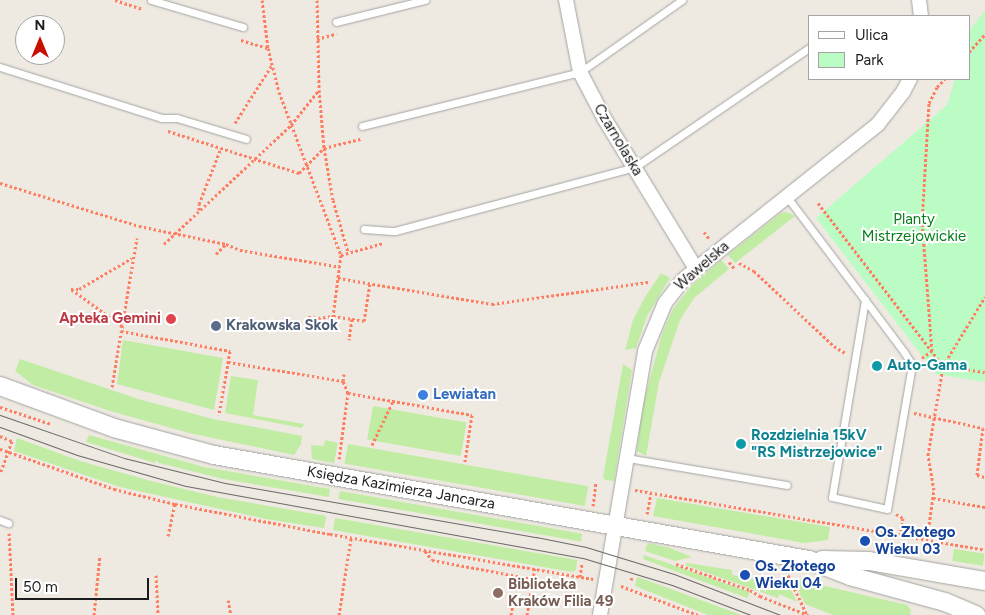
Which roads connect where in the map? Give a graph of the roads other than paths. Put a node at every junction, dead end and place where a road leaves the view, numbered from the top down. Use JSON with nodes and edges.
{"nodes":[{"id":1,"x":151,"y":0,"type":"edge"},
{"id":2,"x":425,"y":0,"type":"edge"},
{"id":3,"x":566,"y":0,"type":"edge"},
{"id":4,"x":682,"y":0,"type":"edge"},
{"id":5,"x":919,"y":0,"type":"edge"},
{"id":6,"x":921,"y":15,"type":"edge"},
{"id":7,"x":336,"y":22,"type":"dead end"},
{"id":8,"x":243,"y":27,"type":"road end"},
{"id":9,"x":808,"y":49,"type":"edge"},
{"id":10,"x":0,"y":67,"type":"edge"},
{"id":11,"x":580,"y":72,"type":"junction"},
{"id":12,"x":909,"y":80,"type":"edge"},
{"id":13,"x":362,"y":126,"type":"road end"},
{"id":14,"x":246,"y":139,"type":"dead end"},
{"id":15,"x":634,"y":167,"type":"junction"},
{"id":16,"x":786,"y":197,"type":"junction"},
{"id":17,"x":364,"y":230,"type":"dead end"},
{"id":18,"x":696,"y":269,"type":"junction"},
{"id":19,"x":865,"y":300,"type":"junction"},
{"id":20,"x":0,"y":386,"type":"edge"},
{"id":21,"x":627,"y":458,"type":"junction"},
{"id":22,"x":787,"y":484,"type":"dead end"},
{"id":23,"x":0,"y":520,"type":"edge"},
{"id":24,"x":8,"y":523,"type":"road end"},
{"id":25,"x":616,"y":525,"type":"junction"},
{"id":26,"x":809,"y":560,"type":"junction"},
{"id":27,"x":985,"y":581,"type":"edge"},
{"id":28,"x":600,"y":615,"type":"edge"},
{"id":29,"x":976,"y":615,"type":"edge"}],
"edges":[{"from":1,"to":8,"type":"lane"},
{"from":2,"to":7,"type":"lane"},
{"from":3,"to":11,"type":"street","name":"Czarnolaska"},
{"from":4,"to":11,"type":"lane"},
{"from":5,"to":6,"type":"street"},
{"from":9,"to":15,"type":"lane"},
{"from":10,"to":14,"type":"lane"},
{"from":11,"to":13,"type":"lane"},
{"from":11,"to":15,"type":"street","name":"Czarnolaska"},
{"from":12,"to":16,"type":"street","name":"Wawelska"},
{"from":15,"to":17,"type":"lane"},
{"from":15,"to":18,"type":"street","name":"Czarnolaska"},
{"from":16,"to":18,"type":"street","name":"Wawelska"},
{"from":16,"to":19,"type":"lane"},
{"from":18,"to":21,"type":"street","name":"Wawelska"},
{"from":19,"to":19,"type":"lane"},
{"from":20,"to":25,"type":"street","name":"Księdza Kazimierza Jancarza"},
{"from":21,"to":22,"type":"lane"},
{"from":21,"to":25,"type":"street","name":"Wawelska"},
{"from":23,"to":24,"type":"lane"},
{"from":25,"to":26,"type":"street","name":"Księdza Kazimierza Jancarza"},
{"from":25,"to":28,"type":"street","name":"Wawelska"},
{"from":26,"to":27,"type":"street","name":"Księdza Kazimierza Jancarza"},
{"from":26,"to":29,"type":"street","name":"Księdza Kazimierza Jancarza"}]}
